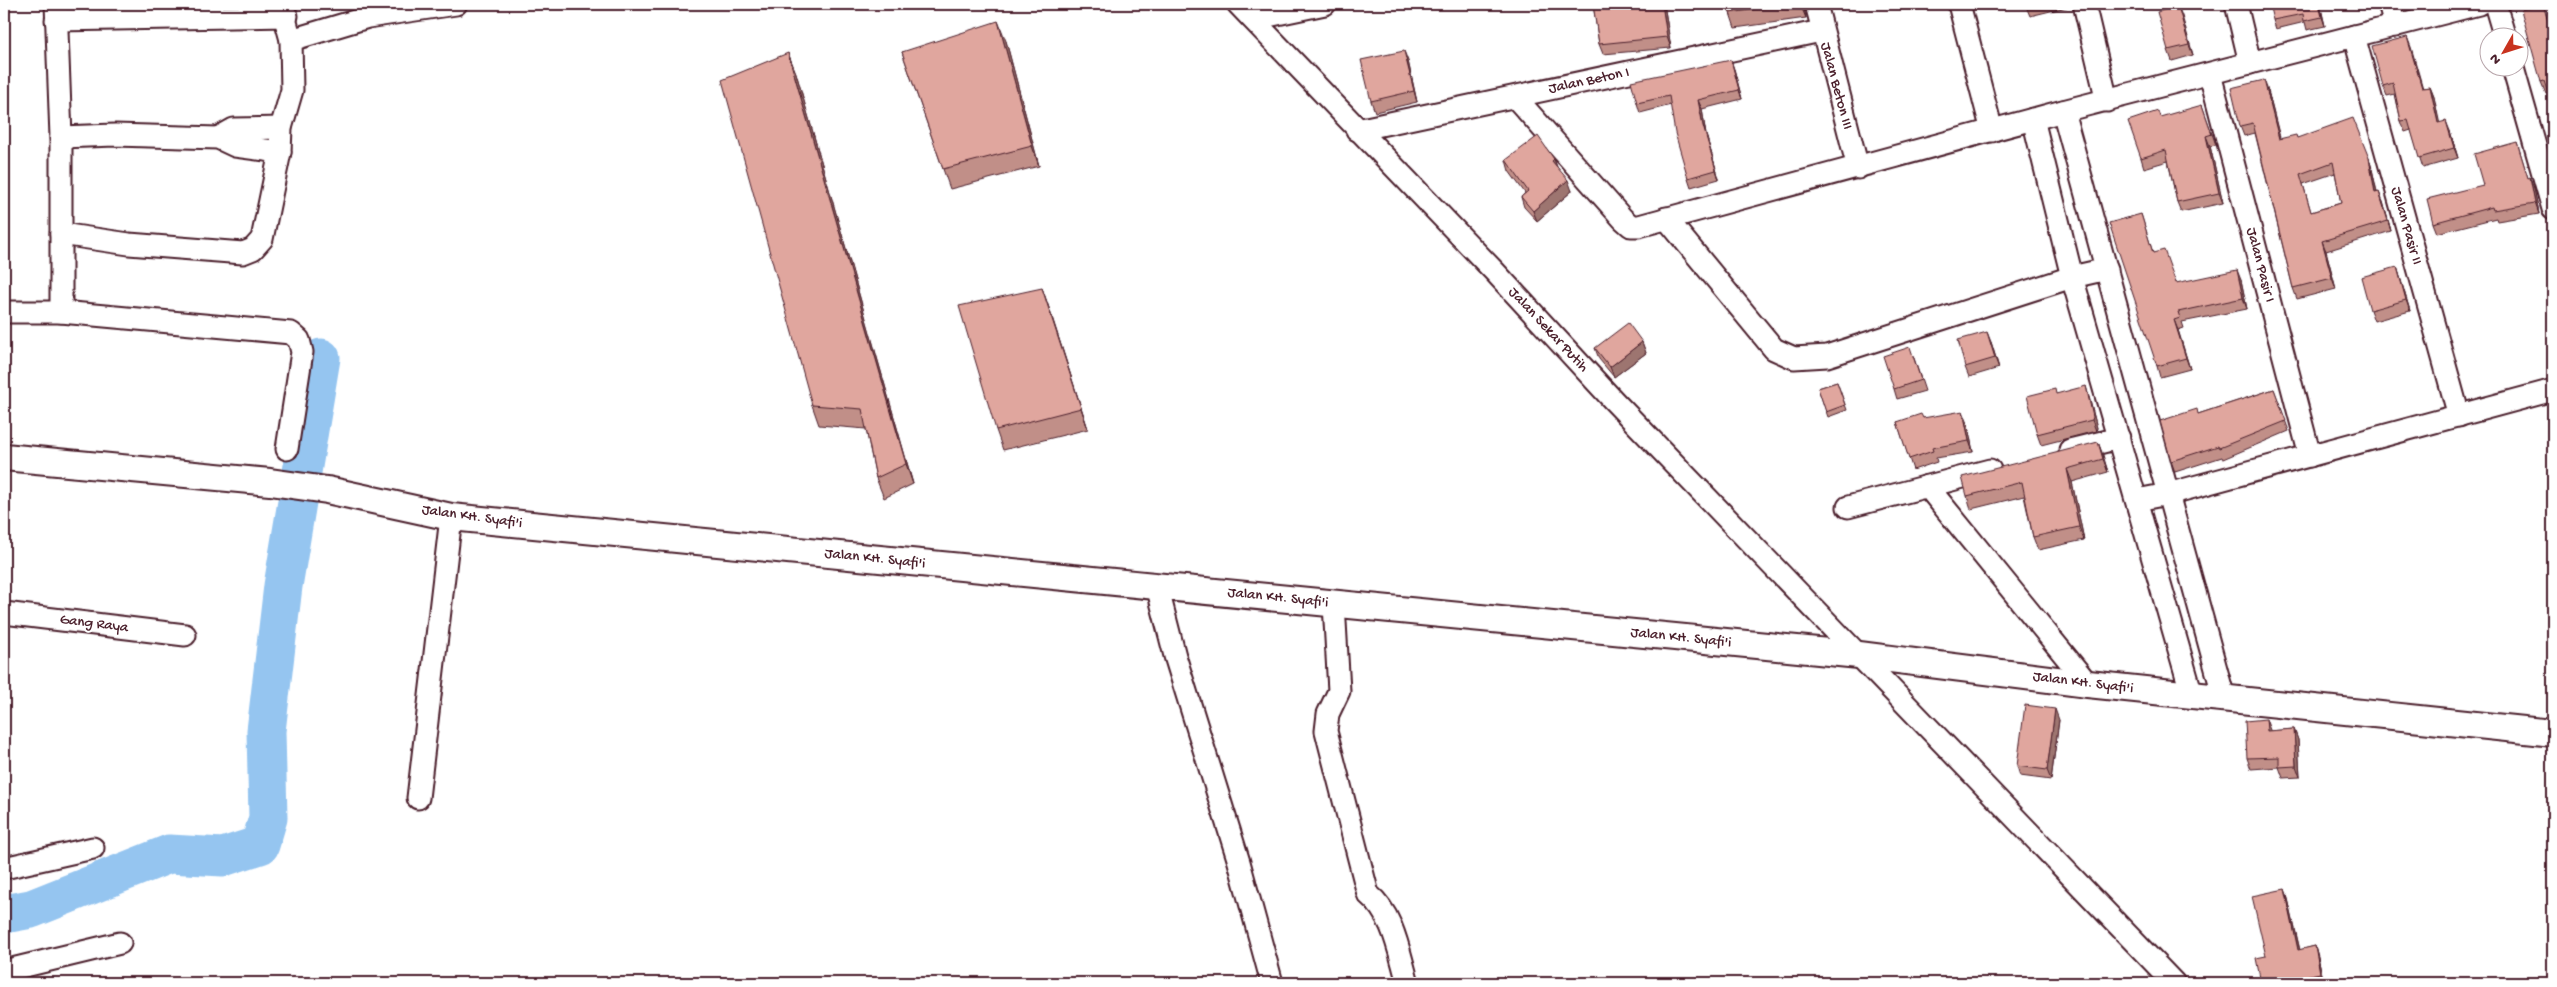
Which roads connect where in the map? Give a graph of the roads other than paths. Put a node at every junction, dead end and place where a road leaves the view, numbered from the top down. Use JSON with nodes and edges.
{"nodes":[{"id":1,"x":456,"y":4,"type":"edge"},
{"id":2,"x":1238,"y":4,"type":"edge"},
{"id":3,"x":1324,"y":4,"type":"edge"},
{"id":4,"x":1816,"y":4,"type":"edge"},
{"id":5,"x":1959,"y":4,"type":"edge"},
{"id":6,"x":2084,"y":4,"type":"edge"},
{"id":7,"x":2236,"y":4,"type":"edge"},
{"id":8,"x":2389,"y":4,"type":"edge"},
{"id":9,"x":2479,"y":4,"type":"edge"},
{"id":10,"x":2495,"y":4,"type":"edge"},
{"id":11,"x":284,"y":10,"type":"edge"},
{"id":12,"x":56,"y":12,"type":"edge"},
{"id":13,"x":1253,"y":19,"type":"junction"},
{"id":14,"x":2395,"y":26,"type":"junction"},
{"id":15,"x":2502,"y":28,"type":"edge"},
{"id":16,"x":1821,"y":31,"type":"junction"},
{"id":17,"x":2354,"y":36,"type":"junction"},
{"id":18,"x":291,"y":40,"type":"junction"},
{"id":19,"x":2250,"y":63,"type":"junction"},
{"id":20,"x":2210,"y":74,"type":"junction"},
{"id":21,"x":2516,"y":78,"type":"edge"},
{"id":22,"x":1515,"y":97,"type":"junction"},
{"id":23,"x":2107,"y":100,"type":"junction"},
{"id":24,"x":2063,"y":111,"type":"junction"},
{"id":25,"x":2032,"y":119,"type":"junction"},
{"id":26,"x":281,"y":128,"type":"junction"},
{"id":27,"x":1357,"y":130,"type":"junction"},
{"id":28,"x":1992,"y":131,"type":"junction"},
{"id":29,"x":61,"y":137,"type":"junction"},
{"id":30,"x":218,"y":138,"type":"junction"},
{"id":31,"x":280,"y":152,"type":"junction"},
{"id":32,"x":1858,"y":168,"type":"junction"},
{"id":33,"x":2553,"y":208,"type":"edge"},
{"id":34,"x":1666,"y":218,"type":"junction"},
{"id":35,"x":61,"y":234,"type":"junction"},
{"id":36,"x":2107,"y":269,"type":"junction"},
{"id":37,"x":2072,"y":278,"type":"junction"},
{"id":38,"x":4,"y":312,"type":"edge"},
{"id":39,"x":61,"y":312,"type":"junction"},
{"id":40,"x":2553,"y":390,"type":"edge"},
{"id":41,"x":2459,"y":416,"type":"junction"},
{"id":42,"x":2119,"y":438,"type":"junction"},
{"id":43,"x":287,"y":449,"type":"dead end"},
{"id":44,"x":2052,"y":455,"type":"edge"},
{"id":45,"x":2310,"y":456,"type":"junction"},
{"id":46,"x":4,"y":457,"type":"edge"},
{"id":47,"x":2013,"y":465,"type":"edge"},
{"id":48,"x":1927,"y":486,"type":"junction"},
{"id":49,"x":2168,"y":494,"type":"junction"},
{"id":50,"x":2137,"y":500,"type":"junction"},
{"id":51,"x":1848,"y":507,"type":"dead end"},
{"id":52,"x":451,"y":517,"type":"junction"},
{"id":53,"x":1158,"y":586,"type":"junction"},
{"id":54,"x":1334,"y":604,"type":"junction"},
{"id":55,"x":4,"y":613,"type":"edge"},
{"id":56,"x":185,"y":635,"type":"dead end"},
{"id":57,"x":1859,"y":655,"type":"junction"},
{"id":58,"x":2088,"y":684,"type":"junction"},
{"id":59,"x":2192,"y":695,"type":"junction"},
{"id":60,"x":2224,"y":698,"type":"junction"},
{"id":61,"x":2553,"y":733,"type":"edge"},
{"id":62,"x":418,"y":798,"type":"dead end"},
{"id":63,"x":93,"y":848,"type":"dead end"},
{"id":64,"x":4,"y":868,"type":"edge"},
{"id":65,"x":120,"y":943,"type":"dead end"},
{"id":66,"x":4,"y":970,"type":"edge"},
{"id":67,"x":1272,"y":983,"type":"edge"},
{"id":68,"x":1408,"y":983,"type":"edge"},
{"id":69,"x":2174,"y":983,"type":"edge"}],
"edges":[{"from":1,"to":18,"type":"street"},
{"from":2,"to":13,"type":"street","name":"Jalan Sekar Putih"},
{"from":3,"to":13,"type":"street"},
{"from":4,"to":16,"type":"street","name":"Jalan Beton III"},
{"from":5,"to":28,"type":"street"},
{"from":6,"to":23,"type":"street"},
{"from":7,"to":19,"type":"street"},
{"from":8,"to":14,"type":"street"},
{"from":9,"to":14,"type":"street"},
{"from":10,"to":15,"type":"street"},
{"from":11,"to":12,"type":"street"},
{"from":11,"to":18,"type":"street"},
{"from":12,"to":29,"type":"street"},
{"from":13,"to":27,"type":"street","name":"Jalan Sekar Putih"},
{"from":14,"to":17,"type":"street"},
{"from":16,"to":22,"type":"street","name":"Jalan Beton I"},
{"from":16,"to":32,"type":"street","name":"Jalan Beton III"},
{"from":17,"to":19,"type":"street"},
{"from":17,"to":41,"type":"street","name":"Jalan Pasir II"},
{"from":18,"to":26,"type":"street"},
{"from":19,"to":20,"type":"street"},
{"from":20,"to":23,"type":"street"},
{"from":20,"to":45,"type":"street","name":"Jalan Pasir I"},
{"from":21,"to":33,"type":"street"},
{"from":22,"to":27,"type":"street","name":"Jalan Beton I"},
{"from":22,"to":34,"type":"street"},
{"from":23,"to":24,"type":"street"},
{"from":24,"to":25,"type":"street"},
{"from":24,"to":36,"type":"street"},
{"from":25,"to":28,"type":"street"},
{"from":25,"to":37,"type":"street"},
{"from":26,"to":30,"type":"street"},
{"from":26,"to":31,"type":"street"},
{"from":27,"to":57,"type":"street","name":"Jalan Sekar Putih"},
{"from":28,"to":32,"type":"street"},
{"from":29,"to":30,"type":"street"},
{"from":29,"to":35,"type":"street"},
{"from":30,"to":31,"type":"street"},
{"from":31,"to":35,"type":"street"},
{"from":32,"to":34,"type":"street"},
{"from":34,"to":37,"type":"street"},
{"from":35,"to":39,"type":"street"},
{"from":36,"to":37,"type":"street"},
{"from":36,"to":49,"type":"street"},
{"from":37,"to":42,"type":"street"},
{"from":38,"to":39,"type":"street"},
{"from":39,"to":43,"type":"street"},
{"from":40,"to":41,"type":"street"},
{"from":41,"to":45,"type":"street"},
{"from":42,"to":44,"type":"street"},
{"from":42,"to":50,"type":"street"},
{"from":45,"to":49,"type":"street"},
{"from":46,"to":52,"type":"main road","name":"Jalan KH. Syafi'i"},
{"from":47,"to":48,"type":"street"},
{"from":48,"to":51,"type":"street"},
{"from":48,"to":58,"type":"street"},
{"from":49,"to":50,"type":"street"},
{"from":49,"to":60,"type":"street"},
{"from":50,"to":59,"type":"street"},
{"from":52,"to":53,"type":"main road","name":"Jalan KH. Syafi'i"},
{"from":52,"to":62,"type":"street"},
{"from":53,"to":54,"type":"main road","name":"Jalan KH. Syafi'i"},
{"from":53,"to":67,"type":"street"},
{"from":54,"to":57,"type":"main road","name":"Jalan KH. Syafi'i"},
{"from":54,"to":68,"type":"street"},
{"from":55,"to":56,"type":"street","name":"Gang Raya"},
{"from":57,"to":58,"type":"main road","name":"Jalan KH. Syafi'i"},
{"from":57,"to":69,"type":"street","name":"Jalan Sekar Putih"},
{"from":58,"to":59,"type":"main road","name":"Jalan KH. Syafi'i"},
{"from":59,"to":60,"type":"main road","name":"Jalan KH. Syafi'i"},
{"from":60,"to":61,"type":"main road","name":"Jalan KH. Syafi'i"},
{"from":63,"to":64,"type":"street"},
{"from":65,"to":66,"type":"street"}]}
